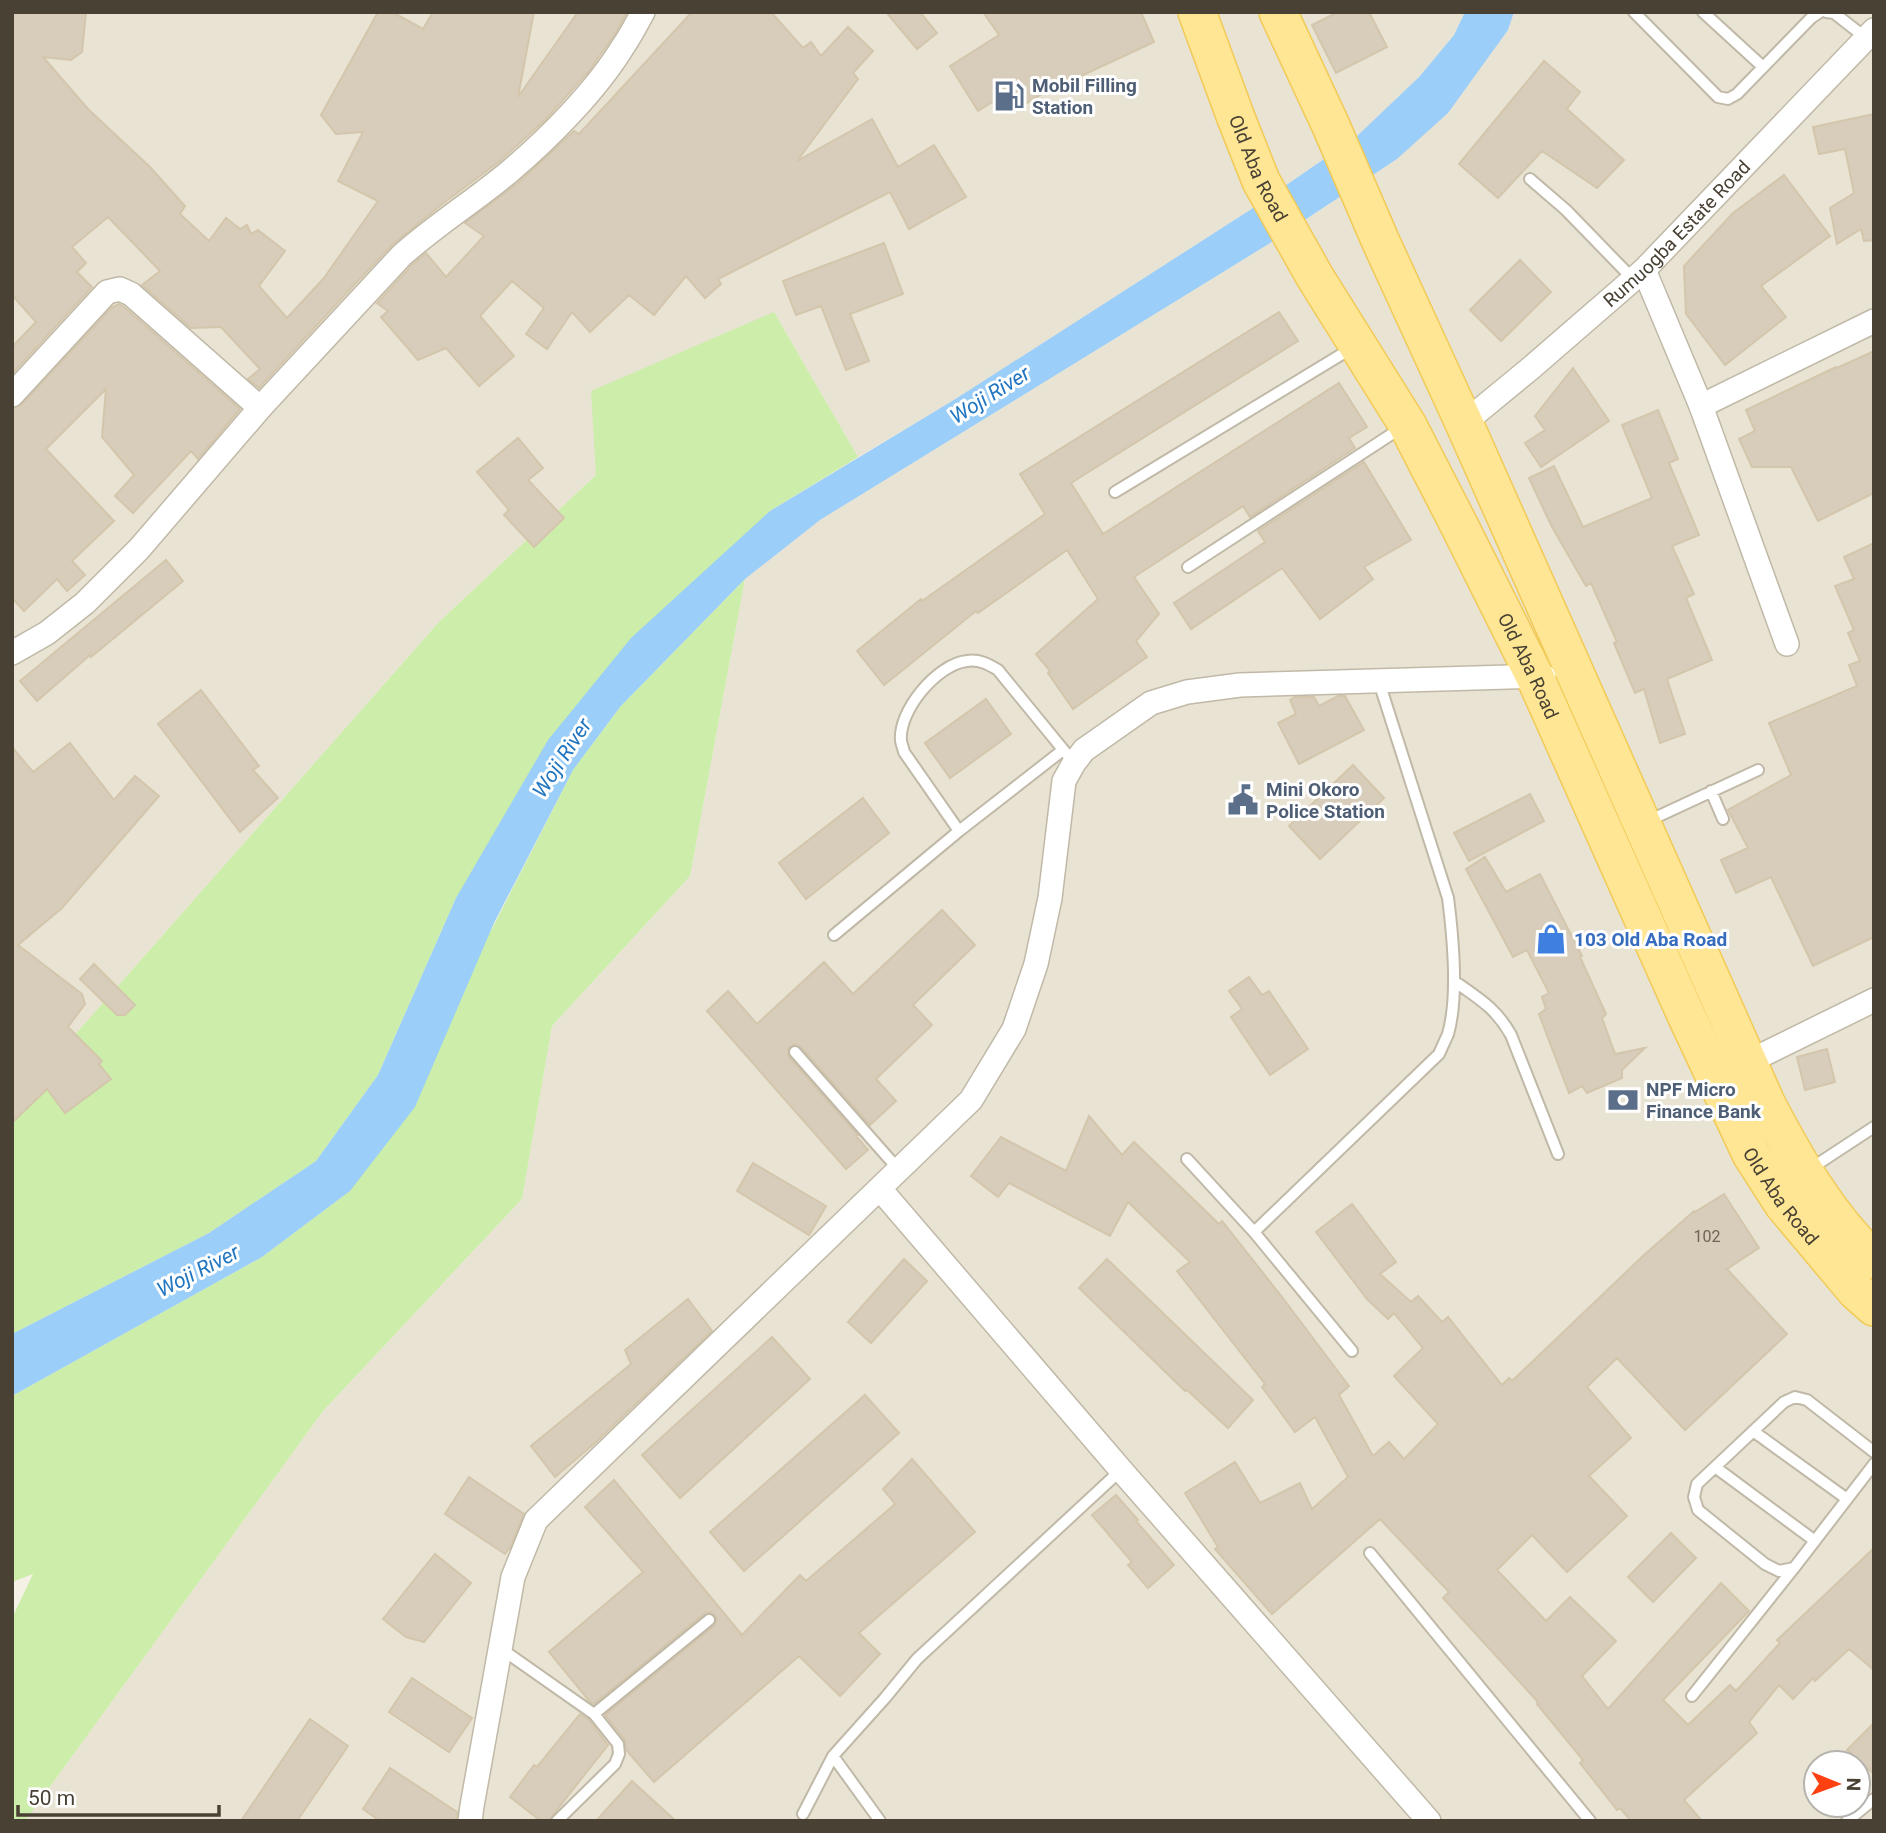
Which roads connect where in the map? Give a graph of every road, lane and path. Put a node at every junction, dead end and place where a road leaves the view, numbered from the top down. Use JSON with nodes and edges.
{"nodes":[{"id":1,"x":643,"y":12,"type":"edge"},
{"id":2,"x":1197,"y":12,"type":"edge"},
{"id":3,"x":1278,"y":12,"type":"edge"},
{"id":4,"x":1633,"y":12,"type":"edge"},
{"id":5,"x":1703,"y":12,"type":"edge"},
{"id":6,"x":1821,"y":12,"type":"edge"},
{"id":7,"x":1826,"y":12,"type":"edge"},
{"id":8,"x":1870,"y":34,"type":"edge"},
{"id":9,"x":1763,"y":67,"type":"junction"},
{"id":10,"x":1530,"y":178,"type":"dead end"},
{"id":11,"x":1638,"y":275,"type":"junction"},
{"id":12,"x":1874,"y":321,"type":"edge"},
{"id":13,"x":1357,"y":345,"type":"junction"},
{"id":14,"x":12,"y":395,"type":"edge"},
{"id":15,"x":1701,"y":406,"type":"junction"},
{"id":16,"x":260,"y":408,"type":"junction"},
{"id":17,"x":1464,"y":423,"type":"junction"},
{"id":18,"x":1407,"y":424,"type":"junction"},
{"id":19,"x":1115,"y":492,"type":"dead end"},
{"id":20,"x":1188,"y":567,"type":"dead end"},
{"id":21,"x":1787,"y":644,"type":"dead end"},
{"id":22,"x":12,"y":653,"type":"edge"},
{"id":23,"x":1576,"y":673,"type":"junction"},
{"id":24,"x":1535,"y":677,"type":"junction"},
{"id":25,"x":1379,"y":681,"type":"junction"},
{"id":26,"x":1068,"y":756,"type":"junction"},
{"id":27,"x":1758,"y":770,"type":"dead end"},
{"id":28,"x":1711,"y":792,"type":"junction"},
{"id":29,"x":1723,"y":819,"type":"dead end"},
{"id":30,"x":1642,"y":823,"type":"junction"},
{"id":31,"x":959,"y":831,"type":"junction"},
{"id":32,"x":834,"y":936,"type":"dead end"},
{"id":33,"x":1454,"y":981,"type":"junction"},
{"id":34,"x":1874,"y":1000,"type":"edge"},
{"id":35,"x":795,"y":1052,"type":"dead end"},
{"id":36,"x":1748,"y":1062,"type":"junction"},
{"id":37,"x":1874,"y":1127,"type":"edge"},
{"id":38,"x":1559,"y":1154,"type":"dead end"},
{"id":39,"x":1187,"y":1159,"type":"dead end"},
{"id":40,"x":899,"y":1170,"type":"junction"},
{"id":41,"x":1805,"y":1173,"type":"junction"},
{"id":42,"x":880,"y":1189,"type":"junction"},
{"id":43,"x":1255,"y":1232,"type":"junction"},
{"id":44,"x":1874,"y":1260,"type":"edge"},
{"id":45,"x":1874,"y":1307,"type":"edge"},
{"id":46,"x":1352,"y":1351,"type":"dead end"},
{"id":47,"x":1753,"y":1431,"type":"junction"},
{"id":48,"x":1874,"y":1452,"type":"edge"},
{"id":49,"x":1874,"y":1464,"type":"edge"},
{"id":50,"x":1715,"y":1467,"type":"junction"},
{"id":51,"x":1121,"y":1470,"type":"junction"},
{"id":52,"x":1847,"y":1499,"type":"junction"},
{"id":53,"x":1815,"y":1541,"type":"junction"},
{"id":54,"x":1370,"y":1553,"type":"dead end"},
{"id":55,"x":1794,"y":1568,"type":"junction"},
{"id":56,"x":709,"y":1620,"type":"dead end"},
{"id":57,"x":500,"y":1648,"type":"junction"},
{"id":58,"x":1692,"y":1696,"type":"dead end"},
{"id":59,"x":594,"y":1714,"type":"junction"},
{"id":60,"x":833,"y":1756,"type":"junction"},
{"id":61,"x":1874,"y":1799,"type":"edge"},
{"id":62,"x":803,"y":1814,"type":"dead end"},
{"id":63,"x":470,"y":1821,"type":"edge"},
{"id":64,"x":557,"y":1821,"type":"edge"},
{"id":65,"x":880,"y":1821,"type":"edge"},
{"id":66,"x":1429,"y":1821,"type":"edge"},
{"id":67,"x":1590,"y":1821,"type":"edge"},
{"id":68,"x":1847,"y":1821,"type":"edge"}],
"edges":[{"from":1,"to":16,"type":"street"},
{"from":2,"to":13,"type":"main road","name":"Old Aba Road"},
{"from":3,"to":17,"type":"main road","name":"Old Aba Road"},
{"from":4,"to":9,"type":"lane"},
{"from":5,"to":9,"type":"lane"},
{"from":6,"to":9,"type":"lane"},
{"from":7,"to":8,"type":"lane"},
{"from":8,"to":11,"type":"street","name":"Rumuogba Estate Road"},
{"from":10,"to":11,"type":"lane"},
{"from":11,"to":15,"type":"street"},
{"from":11,"to":17,"type":"street","name":"Rumuogba Estate Road"},
{"from":12,"to":15,"type":"street"},
{"from":13,"to":18,"type":"main road","name":"Old Aba Road"},
{"from":13,"to":19,"type":"lane"},
{"from":14,"to":16,"type":"street"},
{"from":15,"to":21,"type":"street"},
{"from":16,"to":22,"type":"street"},
{"from":17,"to":23,"type":"main road","name":"Old Aba Road"},
{"from":18,"to":20,"type":"lane"},
{"from":18,"to":24,"type":"main road","name":"Old Aba Road"},
{"from":23,"to":24,"type":"street"},
{"from":23,"to":30,"type":"main road","name":"Old Aba Road"},
{"from":24,"to":25,"type":"street"},
{"from":24,"to":45,"type":"main road","name":"Old Aba Road"},
{"from":25,"to":26,"type":"street"},
{"from":25,"to":33,"type":"lane"},
{"from":26,"to":31,"type":"lane"},
{"from":26,"to":31,"type":"lane"},
{"from":26,"to":40,"type":"street"},
{"from":27,"to":28,"type":"lane"},
{"from":28,"to":29,"type":"lane"},
{"from":28,"to":30,"type":"lane"},
{"from":30,"to":36,"type":"main road","name":"Old Aba Road"},
{"from":31,"to":32,"type":"lane"},
{"from":33,"to":38,"type":"lane"},
{"from":33,"to":43,"type":"lane"},
{"from":34,"to":36,"type":"street"},
{"from":35,"to":40,"type":"lane"},
{"from":36,"to":41,"type":"main road","name":"Old Aba Road"},
{"from":37,"to":41,"type":"lane"},
{"from":39,"to":43,"type":"lane"},
{"from":40,"to":42,"type":"street"},
{"from":41,"to":44,"type":"main road","name":"Old Aba Road"},
{"from":42,"to":51,"type":"street"},
{"from":42,"to":57,"type":"street"},
{"from":43,"to":46,"type":"lane"},
{"from":47,"to":48,"type":"lane"},
{"from":47,"to":50,"type":"lane"},
{"from":47,"to":52,"type":"lane"},
{"from":49,"to":52,"type":"lane"},
{"from":50,"to":53,"type":"lane"},
{"from":50,"to":55,"type":"lane"},
{"from":51,"to":60,"type":"lane"},
{"from":51,"to":66,"type":"street"},
{"from":52,"to":53,"type":"lane"},
{"from":53,"to":55,"type":"lane"},
{"from":54,"to":67,"type":"lane"},
{"from":55,"to":58,"type":"lane"},
{"from":56,"to":59,"type":"lane"},
{"from":57,"to":59,"type":"lane"},
{"from":57,"to":63,"type":"street"},
{"from":59,"to":64,"type":"lane"},
{"from":60,"to":62,"type":"lane"},
{"from":60,"to":65,"type":"lane"},
{"from":61,"to":68,"type":"lane"}]}
